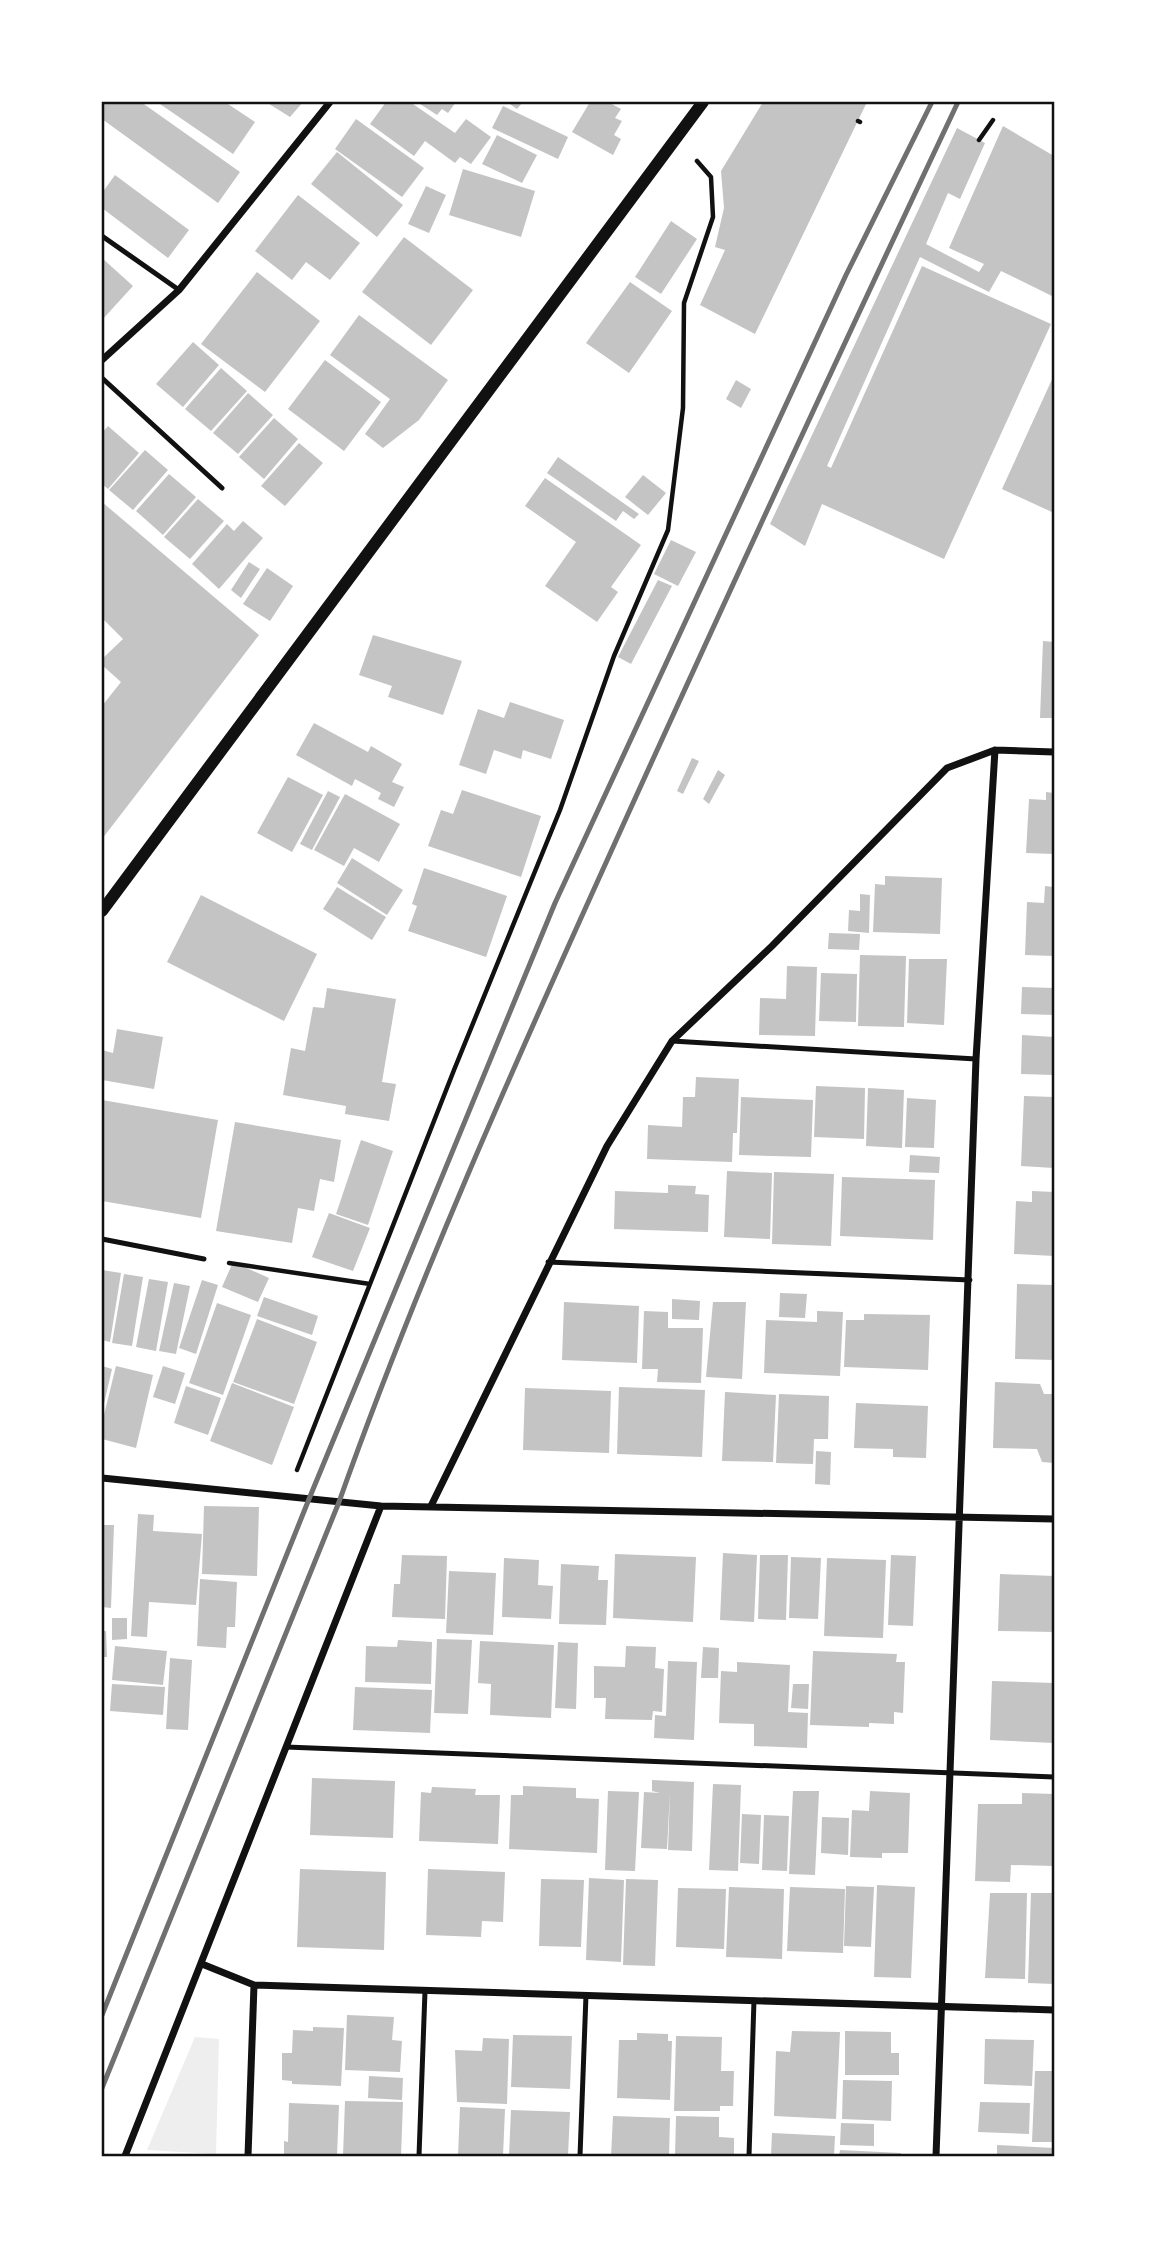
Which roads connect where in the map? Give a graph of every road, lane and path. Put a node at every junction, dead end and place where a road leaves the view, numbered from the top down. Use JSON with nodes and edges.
{"nodes":[{"id":1,"x":330,"y":102,"type":"edge"},
{"id":2,"x":703,"y":102,"type":"edge"},
{"id":3,"x":993,"y":120,"type":"dead end"},
{"id":4,"x":676,"y":137,"type":"junction"},
{"id":5,"x":979,"y":140,"type":"dead end"},
{"id":6,"x":102,"y":236,"type":"edge"},
{"id":7,"x":179,"y":290,"type":"junction"},
{"id":8,"x":102,"y":360,"type":"edge"},
{"id":9,"x":102,"y":378,"type":"edge"},
{"id":10,"x":222,"y":488,"type":"dead end"},
{"id":11,"x":995,"y":750,"type":"junction"},
{"id":12,"x":1055,"y":752,"type":"edge"},
{"id":13,"x":102,"y":911,"type":"edge"},
{"id":14,"x":672,"y":1041,"type":"junction"},
{"id":15,"x":976,"y":1059,"type":"junction"},
{"id":16,"x":102,"y":1239,"type":"edge"},
{"id":17,"x":204,"y":1259,"type":"joint"},
{"id":18,"x":548,"y":1262,"type":"junction"},
{"id":19,"x":970,"y":1280,"type":"junction"},
{"id":20,"x":370,"y":1284,"type":"junction"},
{"id":21,"x":102,"y":1478,"type":"edge"},
{"id":22,"x":287,"y":1497,"type":"junction"},
{"id":23,"x":381,"y":1506,"type":"junction"},
{"id":24,"x":431,"y":1506,"type":"junction"},
{"id":25,"x":961,"y":1516,"type":"junction"},
{"id":26,"x":1055,"y":1519,"type":"edge"},
{"id":27,"x":286,"y":1747,"type":"junction"},
{"id":28,"x":950,"y":1773,"type":"junction"},
{"id":29,"x":1055,"y":1777,"type":"edge"},
{"id":30,"x":202,"y":1964,"type":"junction"},
{"id":31,"x":254,"y":1985,"type":"junction"},
{"id":32,"x":425,"y":1991,"type":"junction"},
{"id":33,"x":586,"y":1996,"type":"junction"},
{"id":34,"x":754,"y":2000,"type":"junction"},
{"id":35,"x":942,"y":2006,"type":"junction"},
{"id":36,"x":1055,"y":2010,"type":"edge"},
{"id":37,"x":125,"y":2157,"type":"edge"},
{"id":38,"x":248,"y":2157,"type":"edge"},
{"id":39,"x":419,"y":2157,"type":"edge"},
{"id":40,"x":580,"y":2157,"type":"edge"},
{"id":41,"x":749,"y":2157,"type":"edge"},
{"id":42,"x":936,"y":2157,"type":"edge"}],
"edges":[{"from":1,"to":7,"type":"street"},
{"from":2,"to":4,"type":"street"},
{"from":3,"to":5,"type":"path"},
{"from":4,"to":13,"type":"street"},
{"from":4,"to":20,"type":"path"},
{"from":6,"to":7,"type":"lane"},
{"from":7,"to":8,"type":"street"},
{"from":9,"to":10,"type":"lane"},
{"from":11,"to":12,"type":"street"},
{"from":11,"to":14,"type":"street"},
{"from":11,"to":15,"type":"street"},
{"from":14,"to":15,"type":"lane"},
{"from":14,"to":18,"type":"street"},
{"from":15,"to":19,"type":"street"},
{"from":16,"to":17,"type":"lane"},
{"from":17,"to":20,"type":"path"},
{"from":18,"to":19,"type":"lane"},
{"from":18,"to":24,"type":"street"},
{"from":19,"to":25,"type":"street"},
{"from":20,"to":22,"type":"path"},
{"from":21,"to":22,"type":"street"},
{"from":22,"to":23,"type":"street"},
{"from":23,"to":24,"type":"street"},
{"from":23,"to":27,"type":"street"},
{"from":24,"to":25,"type":"street"},
{"from":25,"to":26,"type":"street"},
{"from":25,"to":28,"type":"street"},
{"from":27,"to":28,"type":"lane"},
{"from":27,"to":30,"type":"street"},
{"from":28,"to":29,"type":"lane"},
{"from":28,"to":35,"type":"street"},
{"from":30,"to":31,"type":"street"},
{"from":30,"to":37,"type":"street"},
{"from":31,"to":32,"type":"street"},
{"from":31,"to":38,"type":"street"},
{"from":32,"to":33,"type":"street"},
{"from":32,"to":39,"type":"lane"},
{"from":33,"to":34,"type":"street"},
{"from":33,"to":40,"type":"lane"},
{"from":34,"to":35,"type":"street"},
{"from":34,"to":41,"type":"lane"},
{"from":35,"to":36,"type":"street"},
{"from":35,"to":42,"type":"street"}]}
